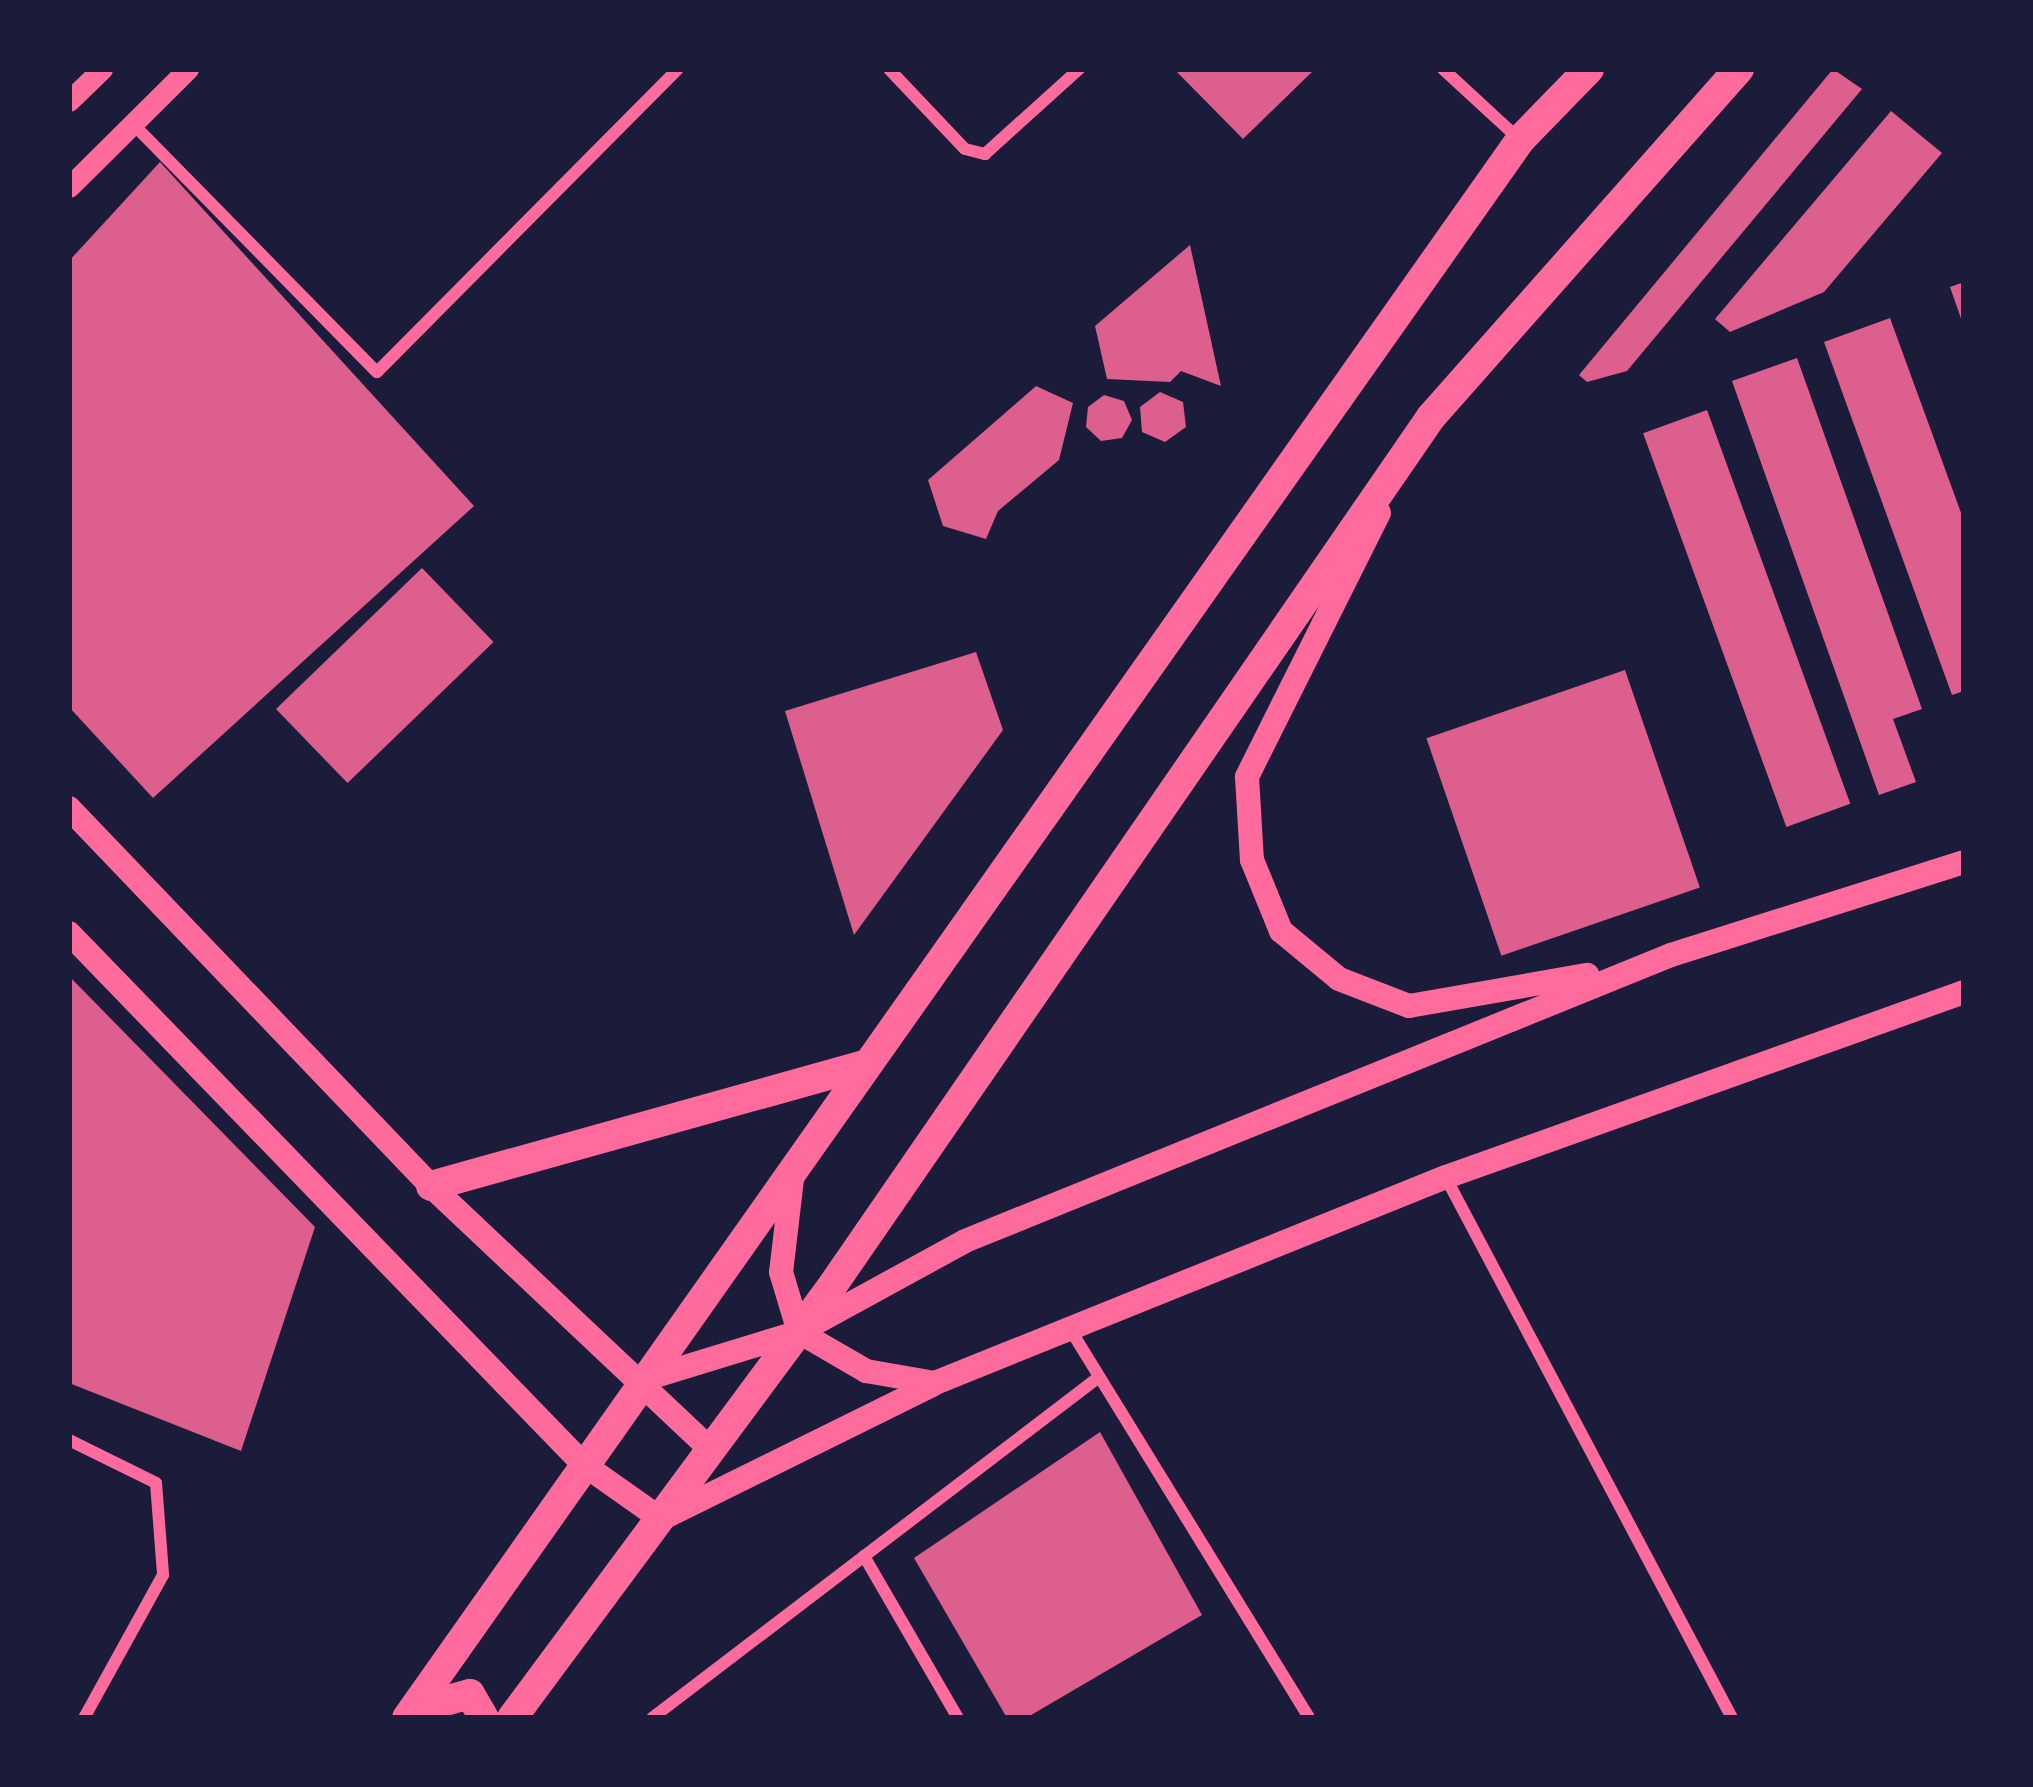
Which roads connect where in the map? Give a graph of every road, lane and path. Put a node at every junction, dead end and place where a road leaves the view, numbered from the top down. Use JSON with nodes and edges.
{"nodes":[{"id":1,"x":102,"y":69,"type":"edge"},
{"id":2,"x":188,"y":69,"type":"edge"},
{"id":3,"x":679,"y":69,"type":"edge"},
{"id":4,"x":889,"y":69,"type":"edge"},
{"id":5,"x":1079,"y":69,"type":"edge"},
{"id":6,"x":1443,"y":69,"type":"edge"},
{"id":7,"x":1589,"y":69,"type":"edge"},
{"id":8,"x":1739,"y":69,"type":"edge"},
{"id":9,"x":69,"y":101,"type":"edge"},
{"id":10,"x":133,"y":124,"type":"junction"},
{"id":11,"x":1520,"y":140,"type":"junction"},
{"id":12,"x":69,"y":187,"type":"edge"},
{"id":13,"x":1431,"y":417,"type":"junction"},
{"id":14,"x":69,"y":808,"type":"edge"},
{"id":15,"x":1964,"y":862,"type":"edge"},
{"id":16,"x":69,"y":933,"type":"edge"},
{"id":17,"x":1671,"y":955,"type":"junction"},
{"id":18,"x":1964,"y":992,"type":"edge"},
{"id":19,"x":863,"y":1065,"type":"junction"},
{"id":20,"x":796,"y":1159,"type":"junction"},
{"id":21,"x":1446,"y":1178,"type":"junction"},
{"id":22,"x":431,"y":1186,"type":"junction"},
{"id":23,"x":1069,"y":1328,"type":"junction"},
{"id":24,"x":799,"y":1332,"type":"junction"},
{"id":25,"x":1099,"y":1377,"type":"junction"},
{"id":26,"x":637,"y":1381,"type":"junction"},
{"id":27,"x":935,"y":1383,"type":"junction"},
{"id":28,"x":69,"y":1440,"type":"edge"},
{"id":29,"x":712,"y":1451,"type":"junction"},
{"id":30,"x":583,"y":1464,"type":"junction"},
{"id":31,"x":662,"y":1519,"type":"junction"},
{"id":32,"x":864,"y":1556,"type":"junction"},
{"id":33,"x":410,"y":1714,"type":"edge"},
{"id":34,"x":1304,"y":1716,"type":"edge"},
{"id":35,"x":84,"y":1718,"type":"edge"},
{"id":36,"x":484,"y":1718,"type":"edge"},
{"id":37,"x":514,"y":1718,"type":"edge"},
{"id":38,"x":652,"y":1718,"type":"edge"},
{"id":39,"x":958,"y":1718,"type":"edge"},
{"id":40,"x":1731,"y":1718,"type":"edge"}],
"edges":[{"from":1,"to":9,"type":"street"},
{"from":2,"to":10,"type":"street"},
{"from":3,"to":10,"type":"street"},
{"from":4,"to":5,"type":"street"},
{"from":6,"to":11,"type":"street"},
{"from":7,"to":11,"type":"main road"},
{"from":8,"to":13,"type":"main road"},
{"from":10,"to":12,"type":"street"},
{"from":11,"to":19,"type":"main road"},
{"from":13,"to":17,"type":"main road"},
{"from":13,"to":24,"type":"main road"},
{"from":14,"to":22,"type":"main road"},
{"from":15,"to":17,"type":"main road"},
{"from":16,"to":30,"type":"main road"},
{"from":17,"to":24,"type":"main road"},
{"from":18,"to":21,"type":"main road"},
{"from":19,"to":20,"type":"main road"},
{"from":19,"to":22,"type":"main road"},
{"from":20,"to":24,"type":"main road"},
{"from":20,"to":26,"type":"main road"},
{"from":21,"to":23,"type":"main road"},
{"from":21,"to":40,"type":"street"},
{"from":22,"to":26,"type":"main road"},
{"from":23,"to":25,"type":"street"},
{"from":23,"to":27,"type":"main road"},
{"from":24,"to":26,"type":"main road"},
{"from":24,"to":27,"type":"main road"},
{"from":24,"to":29,"type":"main road"},
{"from":25,"to":32,"type":"street"},
{"from":25,"to":34,"type":"street"},
{"from":26,"to":29,"type":"main road"},
{"from":26,"to":30,"type":"main road"},
{"from":27,"to":31,"type":"main road"},
{"from":28,"to":35,"type":"street"},
{"from":29,"to":31,"type":"main road"},
{"from":30,"to":31,"type":"main road"},
{"from":30,"to":33,"type":"main road"},
{"from":31,"to":37,"type":"main road"},
{"from":32,"to":38,"type":"street"},
{"from":32,"to":39,"type":"street"},
{"from":33,"to":36,"type":"main road"}]}
